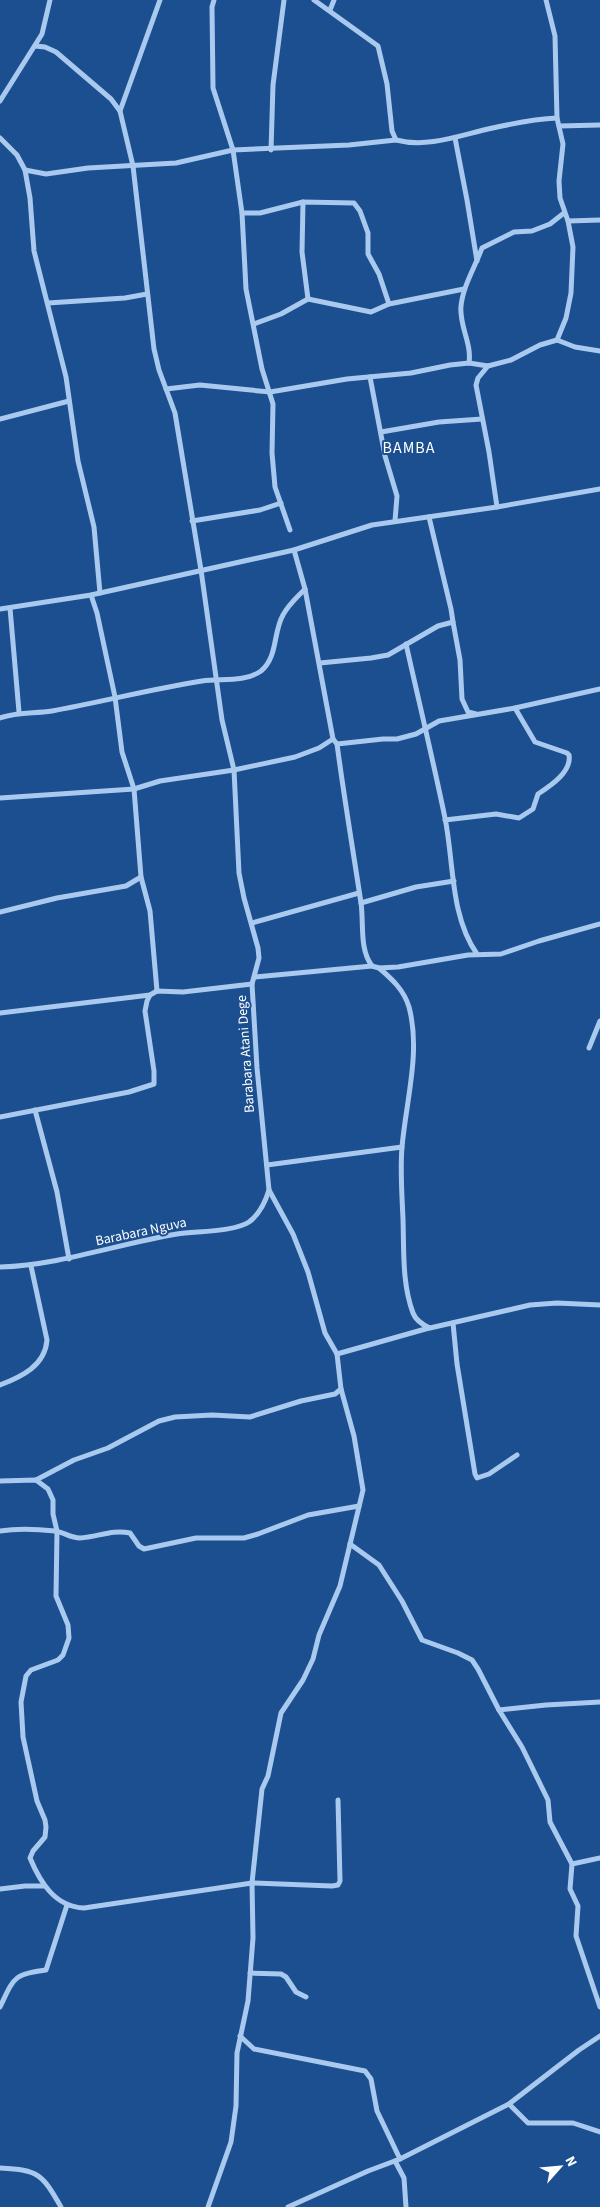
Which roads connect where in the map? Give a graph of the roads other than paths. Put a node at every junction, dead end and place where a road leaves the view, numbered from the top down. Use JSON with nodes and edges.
{"nodes":[{"id":1,"x":50,"y":0,"type":"edge"},
{"id":2,"x":160,"y":0,"type":"edge"},
{"id":3,"x":214,"y":0,"type":"edge"},
{"id":4,"x":284,"y":0,"type":"edge"},
{"id":5,"x":314,"y":0,"type":"edge"},
{"id":6,"x":334,"y":0,"type":"edge"},
{"id":7,"x":546,"y":0,"type":"edge"},
{"id":8,"x":330,"y":10,"type":"junction"},
{"id":9,"x":35,"y":46,"type":"junction"},
{"id":10,"x":0,"y":101,"type":"edge"},
{"id":11,"x":120,"y":111,"type":"junction"},
{"id":12,"x":557,"y":118,"type":"junction"},
{"id":13,"x":600,"y":125,"type":"edge"},
{"id":14,"x":559,"y":126,"type":"junction"},
{"id":15,"x":0,"y":138,"type":"edge"},
{"id":16,"x":454,"y":138,"type":"junction"},
{"id":17,"x":396,"y":140,"type":"junction"},
{"id":18,"x":234,"y":150,"type":"junction"},
{"id":19,"x":271,"y":150,"type":"junction"},
{"id":20,"x":132,"y":166,"type":"junction"},
{"id":21,"x":25,"y":170,"type":"junction"},
{"id":22,"x":303,"y":202,"type":"junction"},
{"id":23,"x":242,"y":213,"type":"junction"},
{"id":24,"x":564,"y":213,"type":"junction"},
{"id":25,"x":600,"y":220,"type":"edge"},
{"id":26,"x":568,"y":221,"type":"junction"},
{"id":27,"x":477,"y":261,"type":"junction"},
{"id":28,"x":464,"y":289,"type":"junction"},
{"id":29,"x":147,"y":294,"type":"junction"},
{"id":30,"x":308,"y":299,"type":"junction"},
{"id":31,"x":48,"y":303,"type":"junction"},
{"id":32,"x":389,"y":304,"type":"junction"},
{"id":33,"x":254,"y":324,"type":"junction"},
{"id":34,"x":557,"y":340,"type":"junction"},
{"id":35,"x":600,"y":351,"type":"edge"},
{"id":36,"x":469,"y":363,"type":"junction"},
{"id":37,"x":488,"y":366,"type":"junction"},
{"id":38,"x":370,"y":377,"type":"junction"},
{"id":39,"x":166,"y":389,"type":"junction"},
{"id":40,"x":270,"y":392,"type":"junction"},
{"id":41,"x":68,"y":401,"type":"junction"},
{"id":42,"x":0,"y":419,"type":"edge"},
{"id":43,"x":482,"y":419,"type":"junction"},
{"id":44,"x":381,"y":432,"type":"junction"},
{"id":45,"x":600,"y":489,"type":"edge"},
{"id":46,"x":281,"y":503,"type":"junction"},
{"id":47,"x":497,"y":507,"type":"junction"},
{"id":48,"x":429,"y":517,"type":"junction"},
{"id":49,"x":192,"y":521,"type":"junction"},
{"id":50,"x":395,"y":521,"type":"junction"},
{"id":51,"x":290,"y":530,"type":"dead end"},
{"id":52,"x":294,"y":550,"type":"junction"},
{"id":53,"x":202,"y":570,"type":"junction"},
{"id":54,"x":305,"y":589,"type":"junction"},
{"id":55,"x":100,"y":593,"type":"junction"},
{"id":56,"x":91,"y":595,"type":"junction"},
{"id":57,"x":1,"y":608,"type":"edge"},
{"id":58,"x":10,"y":608,"type":"junction"},
{"id":59,"x":453,"y":622,"type":"junction"},
{"id":60,"x":406,"y":644,"type":"junction"},
{"id":61,"x":320,"y":663,"type":"junction"},
{"id":62,"x":216,"y":678,"type":"junction"},
{"id":63,"x":600,"y":689,"type":"edge"},
{"id":64,"x":115,"y":697,"type":"junction"},
{"id":65,"x":515,"y":708,"type":"junction"},
{"id":66,"x":19,"y":712,"type":"junction"},
{"id":67,"x":479,"y":715,"type":"junction"},
{"id":68,"x":0,"y":718,"type":"edge"},
{"id":69,"x":426,"y":729,"type":"junction"},
{"id":70,"x":332,"y":739,"type":"junction"},
{"id":71,"x":336,"y":744,"type":"junction"},
{"id":72,"x":234,"y":770,"type":"junction"},
{"id":73,"x":134,"y":789,"type":"junction"},
{"id":74,"x":0,"y":798,"type":"edge"},
{"id":75,"x":445,"y":820,"type":"junction"},
{"id":76,"x":141,"y":878,"type":"junction"},
{"id":77,"x":454,"y":881,"type":"junction"},
{"id":78,"x":359,"y":893,"type":"junction"},
{"id":79,"x":361,"y":903,"type":"junction"},
{"id":80,"x":0,"y":912,"type":"edge"},
{"id":81,"x":600,"y":916,"type":"edge"},
{"id":82,"x":252,"y":923,"type":"junction"},
{"id":83,"x":600,"y":925,"type":"edge"},
{"id":84,"x":477,"y":954,"type":"junction"},
{"id":85,"x":372,"y":966,"type":"junction"},
{"id":86,"x":379,"y":968,"type":"junction"},
{"id":87,"x":255,"y":977,"type":"junction"},
{"id":88,"x":252,"y":984,"type":"junction"},
{"id":89,"x":157,"y":991,"type":"junction"},
{"id":90,"x":150,"y":995,"type":"junction"},
{"id":91,"x":0,"y":1013,"type":"edge"},
{"id":92,"x":600,"y":1021,"type":"edge"},
{"id":93,"x":589,"y":1048,"type":"dead end"},
{"id":94,"x":35,"y":1110,"type":"junction"},
{"id":95,"x":0,"y":1117,"type":"edge"},
{"id":96,"x":402,"y":1148,"type":"junction"},
{"id":97,"x":267,"y":1165,"type":"junction"},
{"id":98,"x":269,"y":1190,"type":"junction"},
{"id":99,"x":69,"y":1259,"type":"junction"},
{"id":100,"x":32,"y":1266,"type":"junction"},
{"id":101,"x":0,"y":1268,"type":"edge"},
{"id":102,"x":600,"y":1305,"type":"edge"},
{"id":103,"x":453,"y":1324,"type":"junction"},
{"id":104,"x":430,"y":1328,"type":"junction"},
{"id":105,"x":337,"y":1354,"type":"junction"},
{"id":106,"x":0,"y":1385,"type":"edge"},
{"id":107,"x":342,"y":1389,"type":"junction"},
{"id":108,"x":517,"y":1455,"type":"dead end"},
{"id":109,"x":0,"y":1480,"type":"edge"},
{"id":110,"x":36,"y":1480,"type":"junction"},
{"id":111,"x":358,"y":1506,"type":"junction"},
{"id":112,"x":0,"y":1530,"type":"edge"},
{"id":113,"x":57,"y":1531,"type":"junction"},
{"id":114,"x":350,"y":1544,"type":"junction"},
{"id":115,"x":600,"y":1702,"type":"edge"},
{"id":116,"x":499,"y":1710,"type":"junction"},
{"id":117,"x":338,"y":1800,"type":"dead end"},
{"id":118,"x":600,"y":1858,"type":"edge"},
{"id":119,"x":572,"y":1864,"type":"junction"},
{"id":120,"x":252,"y":1883,"type":"junction"},
{"id":121,"x":44,"y":1886,"type":"junction"},
{"id":122,"x":0,"y":1889,"type":"edge"},
{"id":123,"x":67,"y":1905,"type":"junction"},
{"id":124,"x":250,"y":1973,"type":"junction"},
{"id":125,"x":306,"y":1997,"type":"dead end"},
{"id":126,"x":0,"y":2007,"type":"edge"},
{"id":127,"x":600,"y":2007,"type":"edge"},
{"id":128,"x":240,"y":2036,"type":"junction"},
{"id":129,"x":600,"y":2036,"type":"edge"},
{"id":130,"x":509,"y":2104,"type":"junction"},
{"id":131,"x":600,"y":2132,"type":"edge"},
{"id":132,"x":398,"y":2160,"type":"junction"},
{"id":133,"x":0,"y":2168,"type":"edge"},
{"id":134,"x":61,"y":2207,"type":"edge"},
{"id":135,"x":208,"y":2207,"type":"edge"},
{"id":136,"x":288,"y":2207,"type":"edge"},
{"id":137,"x":406,"y":2207,"type":"edge"}],
"edges":[{"from":1,"to":9,"type":"street"},
{"from":2,"to":11,"type":"street"},
{"from":3,"to":18,"type":"street"},
{"from":4,"to":19,"type":"street"},
{"from":5,"to":8,"type":"street"},
{"from":6,"to":8,"type":"street"},
{"from":7,"to":12,"type":"street"},
{"from":8,"to":17,"type":"street"},
{"from":9,"to":10,"type":"street"},
{"from":9,"to":11,"type":"street"},
{"from":11,"to":20,"type":"street","name":"Barabara Atani Dege"},
{"from":12,"to":14,"type":"street"},
{"from":12,"to":16,"type":"street"},
{"from":13,"to":14,"type":"street"},
{"from":14,"to":24,"type":"street"},
{"from":15,"to":21,"type":"street"},
{"from":16,"to":17,"type":"street"},
{"from":16,"to":27,"type":"street"},
{"from":17,"to":19,"type":"street"},
{"from":18,"to":19,"type":"street"},
{"from":18,"to":20,"type":"street"},
{"from":18,"to":23,"type":"street"},
{"from":20,"to":21,"type":"street"},
{"from":20,"to":29,"type":"street","name":"Barabara Atani Dege"},
{"from":21,"to":31,"type":"street"},
{"from":22,"to":23,"type":"street"},
{"from":22,"to":30,"type":"street"},
{"from":22,"to":32,"type":"street"},
{"from":23,"to":33,"type":"street"},
{"from":24,"to":26,"type":"street"},
{"from":24,"to":27,"type":"street"},
{"from":25,"to":26,"type":"street"},
{"from":26,"to":34,"type":"street"},
{"from":27,"to":28,"type":"street"},
{"from":28,"to":32,"type":"street"},
{"from":28,"to":36,"type":"street"},
{"from":29,"to":31,"type":"street"},
{"from":29,"to":39,"type":"street","name":"Barabara Atani Dege"},
{"from":30,"to":32,"type":"street"},
{"from":30,"to":33,"type":"street"},
{"from":31,"to":41,"type":"street"},
{"from":33,"to":40,"type":"street"},
{"from":34,"to":35,"type":"street"},
{"from":34,"to":37,"type":"street"},
{"from":36,"to":37,"type":"street"},
{"from":36,"to":38,"type":"street"},
{"from":37,"to":43,"type":"street"},
{"from":38,"to":40,"type":"street"},
{"from":38,"to":44,"type":"street"},
{"from":39,"to":40,"type":"street"},
{"from":39,"to":49,"type":"street","name":"Barabara Atani Dege"},
{"from":40,"to":46,"type":"street"},
{"from":41,"to":42,"type":"street"},
{"from":41,"to":55,"type":"street"},
{"from":43,"to":44,"type":"street"},
{"from":43,"to":47,"type":"street"},
{"from":44,"to":50,"type":"street"},
{"from":45,"to":47,"type":"street"},
{"from":46,"to":49,"type":"street"},
{"from":46,"to":51,"type":"street"},
{"from":47,"to":48,"type":"street"},
{"from":48,"to":50,"type":"street"},
{"from":48,"to":59,"type":"street"},
{"from":49,"to":53,"type":"street","name":"Barabara Atani Dege"},
{"from":50,"to":52,"type":"street"},
{"from":52,"to":53,"type":"street"},
{"from":52,"to":54,"type":"street"},
{"from":53,"to":55,"type":"street"},
{"from":53,"to":62,"type":"street","name":"Barabara Atani Dege"},
{"from":54,"to":61,"type":"street"},
{"from":54,"to":62,"type":"street"},
{"from":55,"to":56,"type":"street"},
{"from":56,"to":58,"type":"street"},
{"from":56,"to":64,"type":"street"},
{"from":57,"to":58,"type":"street"},
{"from":58,"to":66,"type":"street"},
{"from":59,"to":60,"type":"street"},
{"from":59,"to":67,"type":"street"},
{"from":60,"to":61,"type":"street"},
{"from":60,"to":69,"type":"street"},
{"from":61,"to":70,"type":"street"},
{"from":62,"to":64,"type":"street"},
{"from":62,"to":72,"type":"street","name":"Barabara Atani Dege"},
{"from":63,"to":65,"type":"street"},
{"from":64,"to":66,"type":"street"},
{"from":64,"to":73,"type":"street"},
{"from":65,"to":67,"type":"street"},
{"from":65,"to":75,"type":"street"},
{"from":66,"to":68,"type":"street"},
{"from":67,"to":69,"type":"street"},
{"from":69,"to":71,"type":"street"},
{"from":69,"to":75,"type":"street"},
{"from":70,"to":71,"type":"street"},
{"from":70,"to":72,"type":"street"},
{"from":71,"to":78,"type":"street"},
{"from":72,"to":73,"type":"street"},
{"from":72,"to":82,"type":"street","name":"Barabara Atani Dege"},
{"from":73,"to":74,"type":"street"},
{"from":73,"to":76,"type":"street"},
{"from":75,"to":77,"type":"street"},
{"from":76,"to":80,"type":"street"},
{"from":76,"to":89,"type":"street"},
{"from":77,"to":79,"type":"street"},
{"from":77,"to":84,"type":"street"},
{"from":78,"to":79,"type":"street"},
{"from":78,"to":82,"type":"street"},
{"from":79,"to":85,"type":"street"},
{"from":81,"to":83,"type":"street"},
{"from":82,"to":87,"type":"street","name":"Barabara Atani Dege"},
{"from":83,"to":84,"type":"street"},
{"from":84,"to":86,"type":"street"},
{"from":85,"to":86,"type":"street"},
{"from":85,"to":87,"type":"street"},
{"from":86,"to":96,"type":"street"},
{"from":87,"to":88,"type":"street","name":"Barabara Atani Dege"},
{"from":88,"to":89,"type":"street"},
{"from":88,"to":97,"type":"street","name":"Barabara Atani Dege"},
{"from":89,"to":90,"type":"street"},
{"from":90,"to":91,"type":"street"},
{"from":90,"to":94,"type":"street"},
{"from":92,"to":93,"type":"street"},
{"from":94,"to":95,"type":"street"},
{"from":94,"to":99,"type":"street"},
{"from":96,"to":97,"type":"street"},
{"from":96,"to":104,"type":"street"},
{"from":97,"to":98,"type":"street","name":"Barabara Atani Dege"},
{"from":98,"to":99,"type":"street","name":"Barabara Nguva"},
{"from":98,"to":105,"type":"street"},
{"from":99,"to":100,"type":"street","name":"Barabara Nguva"},
{"from":100,"to":101,"type":"street","name":"Barabara Nguva"},
{"from":100,"to":106,"type":"street"},
{"from":102,"to":103,"type":"street"},
{"from":103,"to":104,"type":"street"},
{"from":103,"to":108,"type":"street"},
{"from":104,"to":105,"type":"street"},
{"from":105,"to":107,"type":"street"},
{"from":107,"to":110,"type":"street"},
{"from":107,"to":111,"type":"street"},
{"from":109,"to":110,"type":"street"},
{"from":110,"to":113,"type":"street"},
{"from":111,"to":113,"type":"street"},
{"from":111,"to":114,"type":"street"},
{"from":112,"to":113,"type":"street"},
{"from":113,"to":121,"type":"street"},
{"from":114,"to":116,"type":"street"},
{"from":114,"to":120,"type":"street"},
{"from":115,"to":116,"type":"street"},
{"from":116,"to":119,"type":"street"},
{"from":117,"to":120,"type":"street"},
{"from":118,"to":119,"type":"street"},
{"from":119,"to":127,"type":"street"},
{"from":120,"to":123,"type":"street"},
{"from":120,"to":124,"type":"street"},
{"from":121,"to":122,"type":"street"},
{"from":121,"to":123,"type":"street"},
{"from":123,"to":126,"type":"street"},
{"from":124,"to":125,"type":"street"},
{"from":124,"to":128,"type":"street"},
{"from":128,"to":132,"type":"street"},
{"from":128,"to":135,"type":"street"},
{"from":129,"to":130,"type":"street"},
{"from":130,"to":131,"type":"street"},
{"from":130,"to":132,"type":"street"},
{"from":132,"to":136,"type":"street"},
{"from":132,"to":137,"type":"street"},
{"from":133,"to":134,"type":"street"}]}
